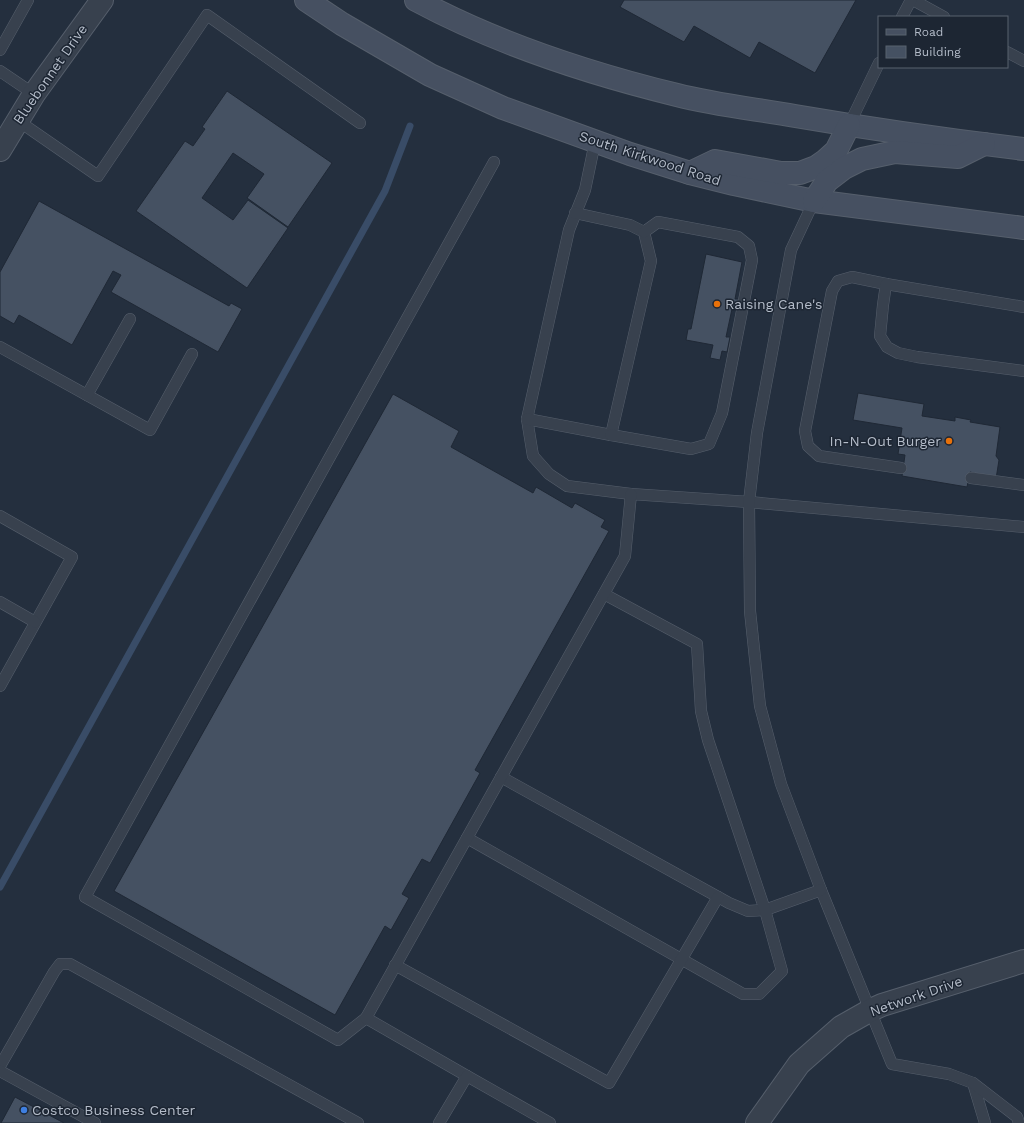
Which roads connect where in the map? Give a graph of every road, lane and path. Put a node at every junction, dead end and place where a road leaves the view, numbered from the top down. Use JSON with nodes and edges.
{"nodes":[{"id":1,"x":28,"y":0,"type":"edge"},
{"id":2,"x":102,"y":0,"type":"edge"},
{"id":3,"x":306,"y":0,"type":"edge"},
{"id":4,"x":912,"y":0,"type":"edge"},
{"id":5,"x":424,"y":2,"type":"edge"},
{"id":6,"x":903,"y":16,"type":"edge"},
{"id":7,"x":942,"y":16,"type":"edge"},
{"id":8,"x":0,"y":50,"type":"edge"},
{"id":9,"x":1008,"y":53,"type":"edge"},
{"id":10,"x":1024,"y":61,"type":"edge"},
{"id":11,"x":878,"y":65,"type":"edge"},
{"id":12,"x":0,"y":71,"type":"edge"},
{"id":13,"x":34,"y":94,"type":"junction"},
{"id":14,"x":17,"y":120,"type":"junction"},
{"id":15,"x":360,"y":123,"type":"dead end"},
{"id":16,"x":849,"y":125,"type":"junction"},
{"id":17,"x":595,"y":142,"type":"junction"},
{"id":18,"x":984,"y":144,"type":"junction"},
{"id":19,"x":1024,"y":149,"type":"edge"},
{"id":20,"x":0,"y":150,"type":"edge"},
{"id":21,"x":494,"y":162,"type":"dead end"},
{"id":22,"x":690,"y":173,"type":"junction"},
{"id":23,"x":814,"y":201,"type":"junction"},
{"id":24,"x":575,"y":214,"type":"junction"},
{"id":25,"x":1024,"y":228,"type":"edge"},
{"id":26,"x":644,"y":232,"type":"junction"},
{"id":27,"x":886,"y":284,"type":"junction"},
{"id":28,"x":1024,"y":307,"type":"edge"},
{"id":29,"x":130,"y":319,"type":"dead end"},
{"id":30,"x":0,"y":347,"type":"edge"},
{"id":31,"x":192,"y":354,"type":"dead end"},
{"id":32,"x":1024,"y":371,"type":"edge"},
{"id":33,"x":87,"y":395,"type":"junction"},
{"id":34,"x":527,"y":419,"type":"junction"},
{"id":35,"x":611,"y":435,"type":"junction"},
{"id":36,"x":901,"y":468,"type":"dead end"},
{"id":37,"x":971,"y":478,"type":"dead end"},
{"id":38,"x":1024,"y":485,"type":"edge"},
{"id":39,"x":631,"y":494,"type":"junction"},
{"id":40,"x":749,"y":502,"type":"junction"},
{"id":41,"x":0,"y":516,"type":"edge"},
{"id":42,"x":1024,"y":527,"type":"edge"},
{"id":43,"x":604,"y":594,"type":"junction"},
{"id":44,"x":0,"y":602,"type":"edge"},
{"id":45,"x":35,"y":622,"type":"junction"},
{"id":46,"x":0,"y":686,"type":"edge"},
{"id":47,"x":501,"y":777,"type":"junction"},
{"id":48,"x":467,"y":838,"type":"junction"},
{"id":49,"x":821,"y":890,"type":"junction"},
{"id":50,"x":718,"y":898,"type":"junction"},
{"id":51,"x":766,"y":910,"type":"junction"},
{"id":52,"x":682,"y":959,"type":"junction"},
{"id":53,"x":1024,"y":961,"type":"edge"},
{"id":54,"x":395,"y":965,"type":"junction"},
{"id":55,"x":870,"y":1010,"type":"junction"},
{"id":56,"x":366,"y":1018,"type":"junction"},
{"id":57,"x":0,"y":1066,"type":"edge"},
{"id":58,"x":0,"y":1071,"type":"edge"},
{"id":59,"x":467,"y":1076,"type":"junction"},
{"id":60,"x":973,"y":1083,"type":"junction"},
{"id":61,"x":95,"y":1123,"type":"edge"},
{"id":62,"x":358,"y":1123,"type":"edge"},
{"id":63,"x":439,"y":1123,"type":"edge"},
{"id":64,"x":550,"y":1123,"type":"edge"},
{"id":65,"x":757,"y":1123,"type":"edge"},
{"id":66,"x":985,"y":1123,"type":"edge"},
{"id":67,"x":1019,"y":1123,"type":"edge"}],
"edges":[{"from":1,"to":8,"type":"lane"},
{"from":2,"to":13,"type":"street","name":"Bluebonnet Drive"},
{"from":3,"to":17,"type":"main road","name":"South Kirkwood Road"},
{"from":4,"to":6,"type":"lane"},
{"from":4,"to":7,"type":"lane"},
{"from":5,"to":16,"type":"main road"},
{"from":9,"to":10,"type":"lane"},
{"from":11,"to":16,"type":"lane"},
{"from":12,"to":13,"type":"lane"},
{"from":13,"to":14,"type":"street","name":"Bluebonnet Drive"},
{"from":14,"to":15,"type":"lane"},
{"from":14,"to":20,"type":"street","name":"Bluebonnet Drive"},
{"from":16,"to":18,"type":"main road"},
{"from":16,"to":22,"type":"main road"},
{"from":17,"to":22,"type":"main road","name":"South Kirkwood Road"},
{"from":17,"to":24,"type":"lane"},
{"from":18,"to":19,"type":"main road"},
{"from":18,"to":23,"type":"main road"},
{"from":21,"to":56,"type":"lane"},
{"from":22,"to":23,"type":"main road","name":"South Kirkwood Road"},
{"from":23,"to":25,"type":"main road","name":"South Kirkwood Road"},
{"from":23,"to":40,"type":"lane"},
{"from":24,"to":26,"type":"lane"},
{"from":24,"to":34,"type":"lane"},
{"from":26,"to":35,"type":"lane"},
{"from":26,"to":35,"type":"lane"},
{"from":27,"to":28,"type":"lane"},
{"from":27,"to":32,"type":"lane"},
{"from":27,"to":36,"type":"lane"},
{"from":29,"to":33,"type":"lane"},
{"from":30,"to":33,"type":"lane"},
{"from":31,"to":33,"type":"lane"},
{"from":34,"to":35,"type":"lane"},
{"from":34,"to":39,"type":"lane"},
{"from":37,"to":38,"type":"lane"},
{"from":39,"to":40,"type":"lane"},
{"from":39,"to":43,"type":"lane"},
{"from":40,"to":42,"type":"lane"},
{"from":40,"to":49,"type":"lane"},
{"from":41,"to":45,"type":"lane"},
{"from":43,"to":47,"type":"lane"},
{"from":43,"to":51,"type":"lane"},
{"from":44,"to":45,"type":"lane"},
{"from":45,"to":46,"type":"lane"},
{"from":47,"to":48,"type":"lane"},
{"from":47,"to":50,"type":"lane"},
{"from":48,"to":52,"type":"lane"},
{"from":48,"to":54,"type":"lane"},
{"from":49,"to":51,"type":"lane"},
{"from":49,"to":55,"type":"lane"},
{"from":50,"to":51,"type":"lane"},
{"from":50,"to":52,"type":"lane"},
{"from":51,"to":52,"type":"lane"},
{"from":52,"to":54,"type":"lane"},
{"from":53,"to":55,"type":"street","name":"Network Drive"},
{"from":54,"to":56,"type":"lane"},
{"from":55,"to":60,"type":"lane"},
{"from":55,"to":65,"type":"street","name":"Network Drive"},
{"from":56,"to":59,"type":"lane"},
{"from":57,"to":62,"type":"lane"},
{"from":58,"to":61,"type":"lane"},
{"from":59,"to":63,"type":"lane"},
{"from":59,"to":64,"type":"lane"},
{"from":60,"to":66,"type":"lane"},
{"from":60,"to":67,"type":"lane"}]}
